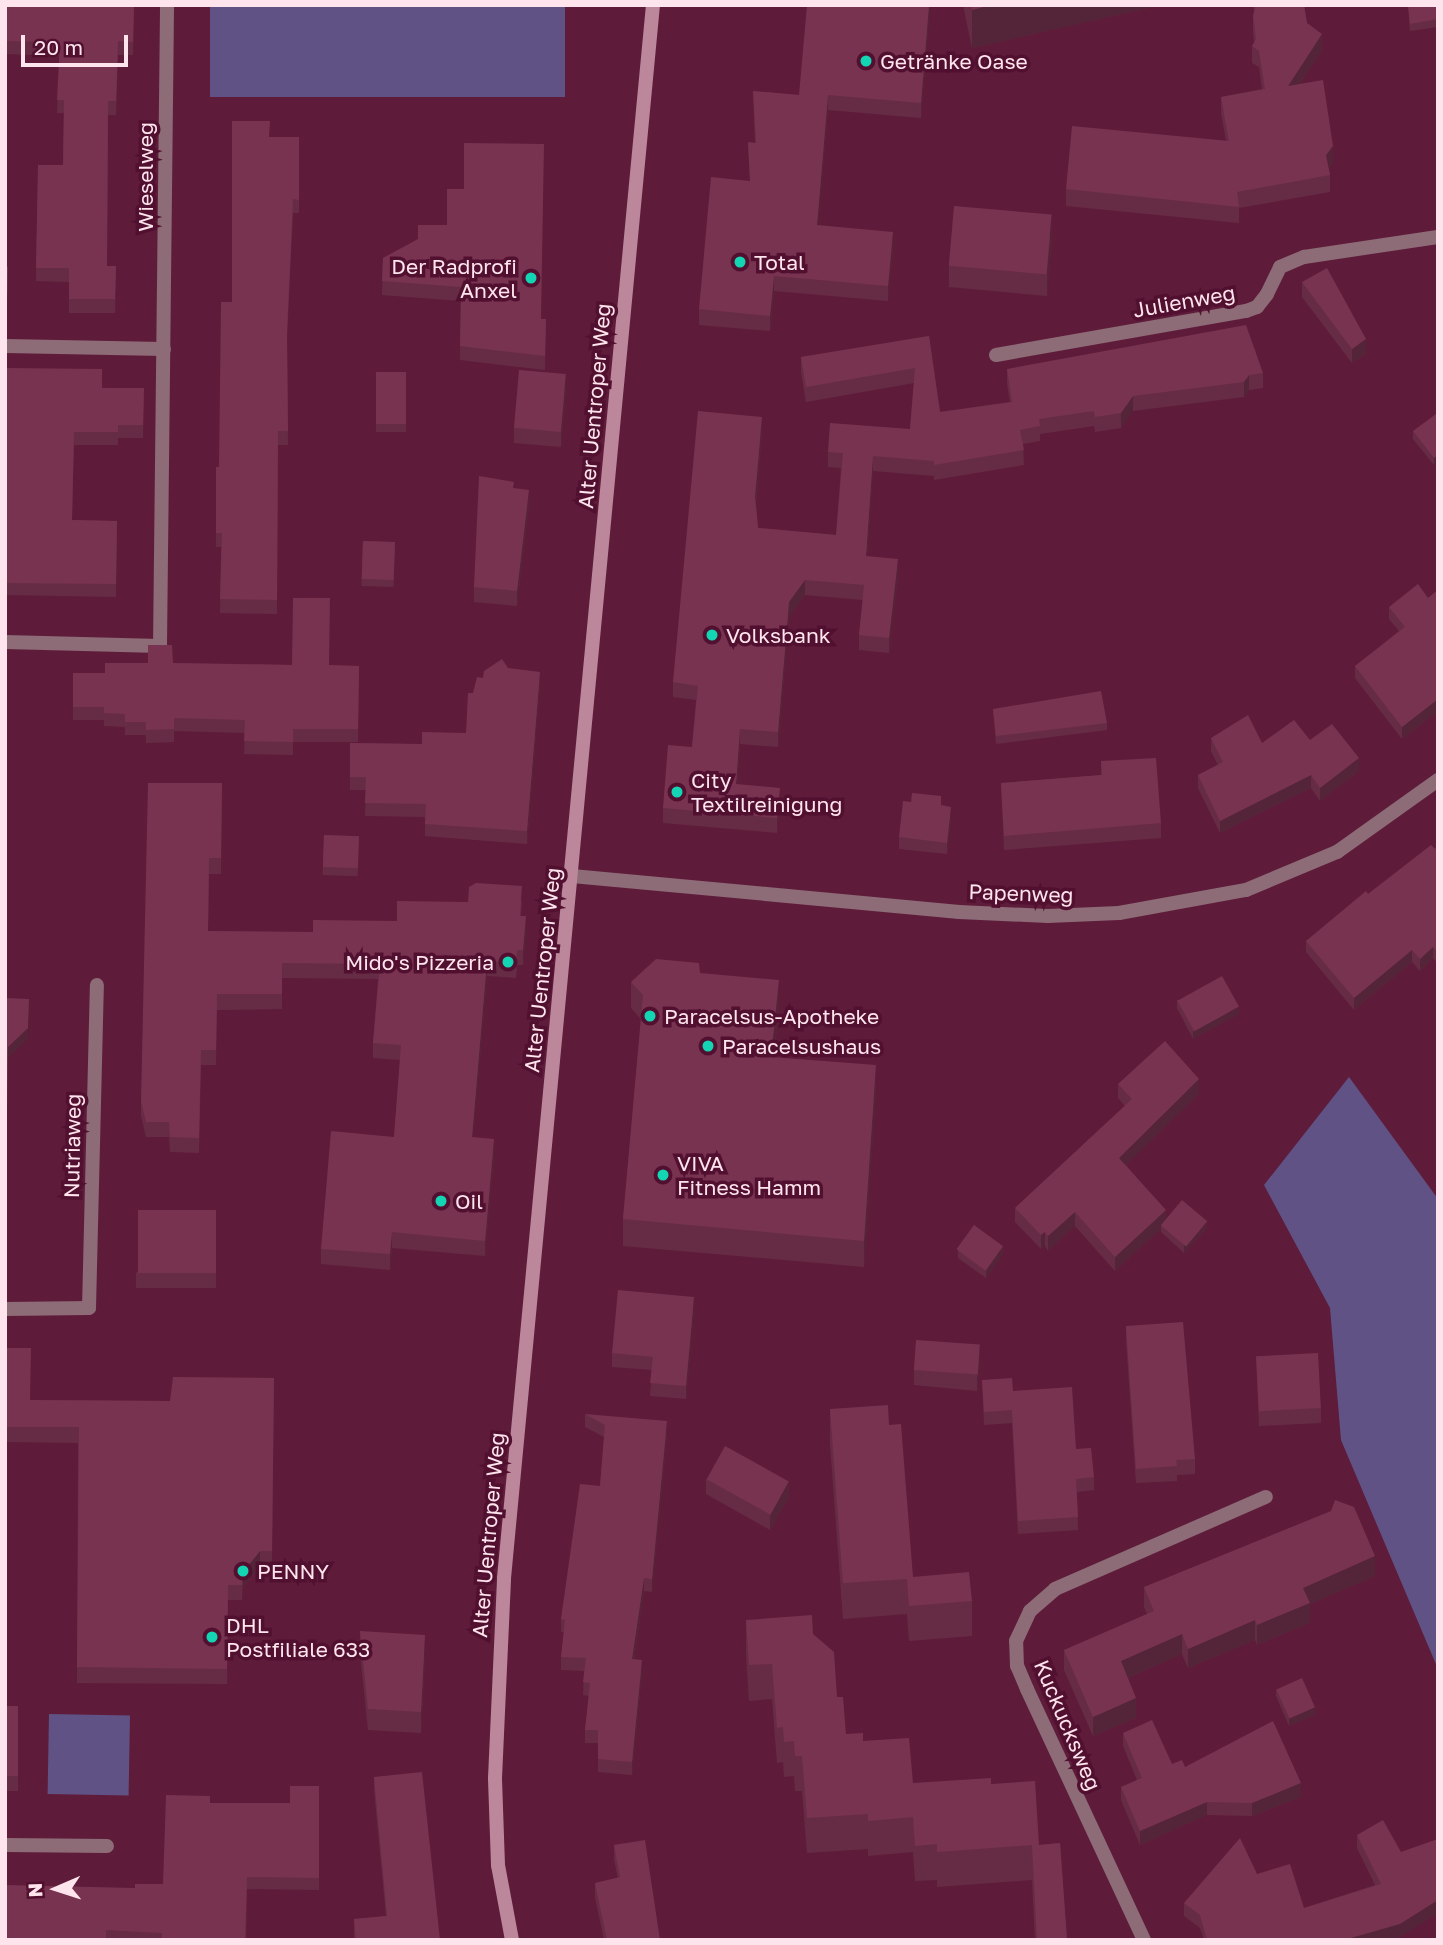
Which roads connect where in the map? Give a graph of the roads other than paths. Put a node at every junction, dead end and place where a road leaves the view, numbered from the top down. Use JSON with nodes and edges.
{"nodes":[{"id":1,"x":167,"y":5,"type":"edge"},
{"id":2,"x":653,"y":5,"type":"edge"},
{"id":3,"x":1438,"y":237,"type":"edge"},
{"id":4,"x":5,"y":346,"type":"edge"},
{"id":5,"x":164,"y":349,"type":"junction"},
{"id":6,"x":996,"y":355,"type":"dead end"},
{"id":7,"x":5,"y":642,"type":"edge"},
{"id":8,"x":1438,"y":780,"type":"edge"},
{"id":9,"x":572,"y":876,"type":"junction"},
{"id":10,"x":97,"y":985,"type":"dead end"},
{"id":11,"x":5,"y":1309,"type":"edge"},
{"id":12,"x":1266,"y":1497,"type":"dead end"},
{"id":13,"x":5,"y":1845,"type":"edge"},
{"id":14,"x":107,"y":1846,"type":"dead end"},
{"id":15,"x":512,"y":1940,"type":"edge"},
{"id":16,"x":1144,"y":1940,"type":"edge"}],
"edges":[{"from":1,"to":5,"type":"street","name":"Wieselweg"},
{"from":2,"to":9,"type":"street","name":"Alter Uentroper Weg"},
{"from":3,"to":6,"type":"street","name":"Julienweg"},
{"from":4,"to":5,"type":"street"},
{"from":5,"to":7,"type":"street","name":"Wieselweg"},
{"from":8,"to":9,"type":"street","name":"Papenweg"},
{"from":9,"to":15,"type":"street","name":"Alter Uentroper Weg"},
{"from":10,"to":11,"type":"street","name":"Nutriaweg"},
{"from":12,"to":16,"type":"street","name":"Kuckucksweg"},
{"from":13,"to":14,"type":"street"}]}
